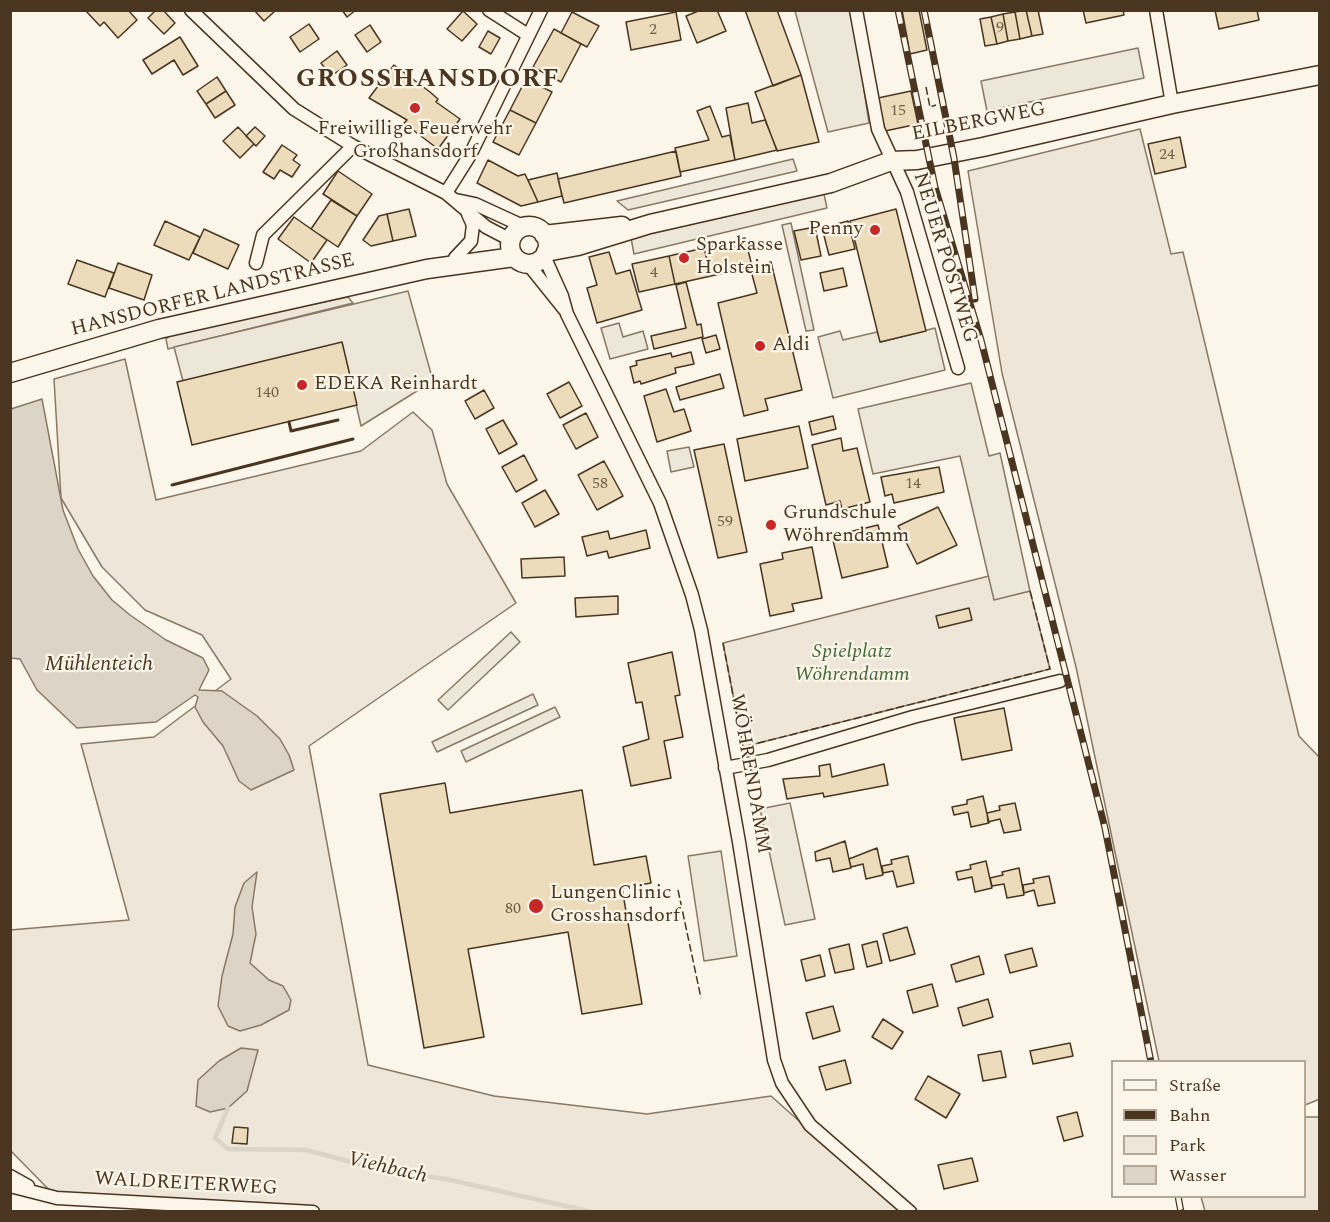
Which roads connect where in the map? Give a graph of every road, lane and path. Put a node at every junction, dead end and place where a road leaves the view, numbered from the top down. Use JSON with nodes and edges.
{"nodes":[{"id":1,"x":191,"y":10,"type":"edge"},
{"id":2,"x":489,"y":10,"type":"edge"},
{"id":3,"x":541,"y":10,"type":"edge"},
{"id":4,"x":856,"y":10,"type":"edge"},
{"id":5,"x":1156,"y":10,"type":"edge"},
{"id":6,"x":528,"y":35,"type":"junction"},
{"id":7,"x":1320,"y":75,"type":"edge"},
{"id":8,"x":1172,"y":104,"type":"junction"},
{"id":9,"x":353,"y":146,"type":"junction"},
{"id":10,"x":891,"y":161,"type":"junction"},
{"id":11,"x":451,"y":196,"type":"junction"},
{"id":12,"x":468,"y":214,"type":"junction"},
{"id":13,"x":525,"y":227,"type":"joint"},
{"id":14,"x":528,"y":250,"type":"junction"},
{"id":15,"x":455,"y":258,"type":"junction"},
{"id":16,"x":256,"y":263,"type":"dead end"},
{"id":17,"x":427,"y":269,"type":"junction"},
{"id":18,"x":567,"y":314,"type":"junction"},
{"id":19,"x":958,"y":368,"type":"dead end"},
{"id":20,"x":10,"y":373,"type":"edge"},
{"id":21,"x":1060,"y":681,"type":"dead end"},
{"id":22,"x":725,"y":768,"type":"junction"},
{"id":23,"x":10,"y":1176,"type":"edge"},
{"id":24,"x":10,"y":1186,"type":"edge"},
{"id":25,"x":57,"y":1198,"type":"junction"},
{"id":26,"x":313,"y":1212,"type":"edge"},
{"id":27,"x":910,"y":1212,"type":"edge"}],
"edges":[{"from":1,"to":9,"type":"street","name":"WÖHRENDAMM"},
{"from":2,"to":6,"type":"street"},
{"from":3,"to":6,"type":"street"},
{"from":4,"to":10,"type":"street","name":"NEUER POSTWEG"},
{"from":5,"to":8,"type":"street"},
{"from":6,"to":11,"type":"street"},
{"from":7,"to":8,"type":"main road","name":"EILBERGWEG"},
{"from":8,"to":10,"type":"main road","name":"EILBERGWEG"},
{"from":9,"to":11,"type":"street","name":"WÖHRENDAMM"},
{"from":9,"to":16,"type":"street"},
{"from":10,"to":14,"type":"main road","name":"EILBERGWEG"},
{"from":10,"to":19,"type":"street","name":"NEUER POSTWEG"},
{"from":11,"to":12,"type":"street","name":"WÖHRENDAMM"},
{"from":11,"to":13,"type":"street","name":"WÖHRENDAMM"},
{"from":12,"to":14,"type":"street","name":"WÖHRENDAMM"},
{"from":12,"to":15,"type":"street"},
{"from":13,"to":14,"type":"main road","name":"WÖHRENDAMM"},
{"from":14,"to":15,"type":"main road","name":"HANSDORFER LANDSTRASSE"},
{"from":14,"to":17,"type":"main road","name":"HANSDORFER LANDSTRASSE"},
{"from":14,"to":18,"type":"street","name":"WÖHRENDAMM"},
{"from":14,"to":18,"type":"street","name":"WÖHRENDAMM"},
{"from":15,"to":17,"type":"main road","name":"HANSDORFER LANDSTRASSE"},
{"from":17,"to":20,"type":"main road","name":"HANSDORFER LANDSTRASSE"},
{"from":18,"to":22,"type":"street","name":"WÖHRENDAMM"},
{"from":21,"to":22,"type":"street"},
{"from":22,"to":27,"type":"street","name":"WÖHRENDAMM"},
{"from":23,"to":25,"type":"street","name":"WALDREITERWEG"},
{"from":24,"to":25,"type":"street","name":"WALDREITERWEG"},
{"from":25,"to":26,"type":"street","name":"WALDREITERWEG"}]}
